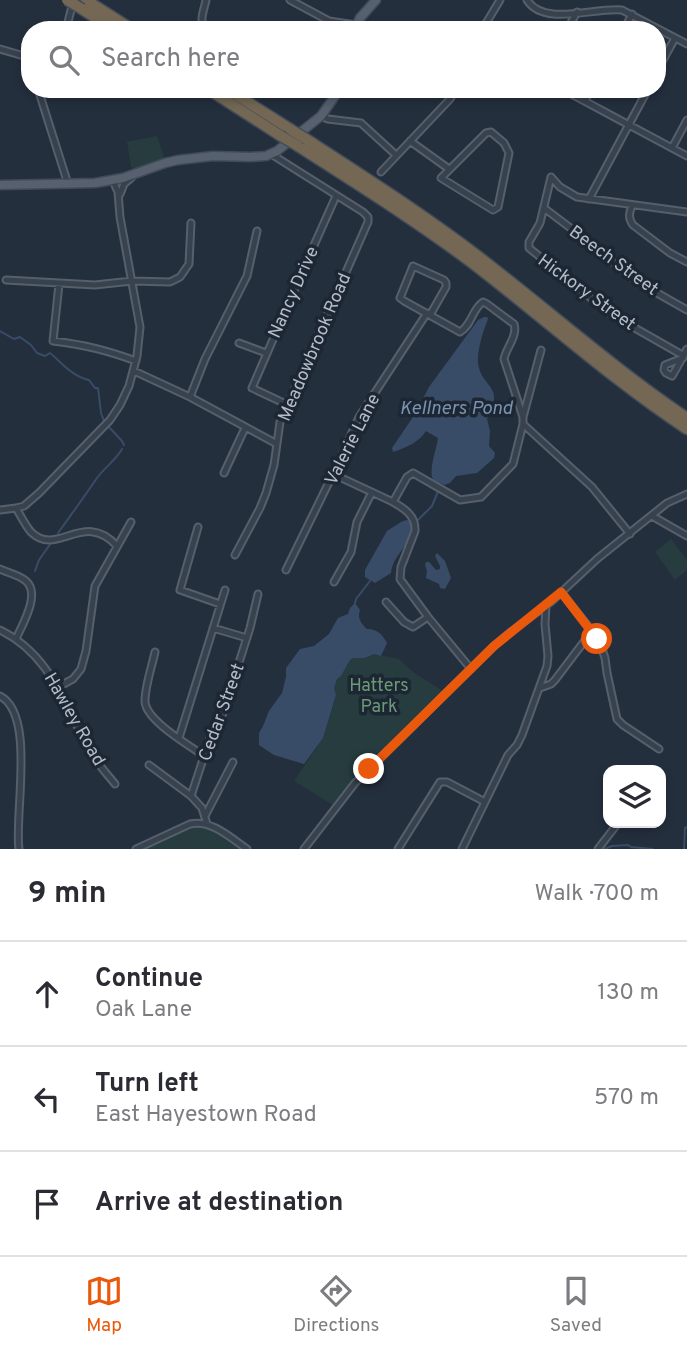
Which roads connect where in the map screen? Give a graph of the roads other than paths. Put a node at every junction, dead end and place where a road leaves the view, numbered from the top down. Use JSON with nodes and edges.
{"nodes":[{"id":1,"x":67,"y":0,"type":"edge"},
{"id":2,"x":74,"y":0,"type":"edge"},
{"id":3,"x":206,"y":0,"type":"edge"},
{"id":4,"x":290,"y":0,"type":"edge"},
{"id":5,"x":376,"y":0,"type":"edge"},
{"id":6,"x":500,"y":0,"type":"edge"},
{"id":7,"x":527,"y":0,"type":"edge"},
{"id":8,"x":84,"y":5,"type":"edge"},
{"id":9,"x":577,"y":12,"type":"junction"},
{"id":10,"x":632,"y":15,"type":"junction"},
{"id":11,"x":68,"y":21,"type":"edge"},
{"id":12,"x":103,"y":21,"type":"edge"},
{"id":13,"x":115,"y":21,"type":"edge"},
{"id":14,"x":202,"y":21,"type":"edge"},
{"id":15,"x":329,"y":21,"type":"edge"},
{"id":16,"x":359,"y":21,"type":"edge"},
{"id":17,"x":487,"y":21,"type":"edge"},
{"id":18,"x":572,"y":21,"type":"edge"},
{"id":19,"x":629,"y":21,"type":"edge"},
{"id":20,"x":643,"y":21,"type":"edge"},
{"id":21,"x":666,"y":33,"type":"edge"},
{"id":22,"x":675,"y":38,"type":"junction"},
{"id":23,"x":687,"y":44,"type":"edge"},
{"id":24,"x":0,"y":49,"type":"edge"},
{"id":25,"x":666,"y":54,"type":"edge"},
{"id":26,"x":21,"y":57,"type":"edge"},
{"id":27,"x":41,"y":98,"type":"edge"},
{"id":28,"x":224,"y":98,"type":"edge"},
{"id":29,"x":239,"y":98,"type":"edge"},
{"id":30,"x":334,"y":98,"type":"edge"},
{"id":31,"x":451,"y":98,"type":"edge"},
{"id":32,"x":579,"y":98,"type":"edge"},
{"id":33,"x":586,"y":98,"type":"edge"},
{"id":34,"x":643,"y":98,"type":"edge"},
{"id":35,"x":585,"y":101,"type":"junction"},
{"id":36,"x":321,"y":116,"type":"junction"},
{"id":37,"x":687,"y":120,"type":"edge"},
{"id":38,"x":629,"y":125,"type":"junction"},
{"id":39,"x":285,"y":132,"type":"junction"},
{"id":40,"x":410,"y":141,"type":"junction"},
{"id":41,"x":302,"y":143,"type":"junction"},
{"id":42,"x":672,"y":148,"type":"junction"},
{"id":43,"x":271,"y":154,"type":"junction"},
{"id":44,"x":396,"y":155,"type":"junction"},
{"id":45,"x":687,"y":156,"type":"edge"},
{"id":46,"x":449,"y":169,"type":"junction"},
{"id":47,"x":381,"y":172,"type":"dead end"},
{"id":48,"x":133,"y":176,"type":"junction"},
{"id":49,"x":113,"y":181,"type":"junction"},
{"id":50,"x":68,"y":184,"type":"junction"},
{"id":51,"x":0,"y":185,"type":"edge"},
{"id":52,"x":336,"y":196,"type":"junction"},
{"id":53,"x":118,"y":197,"type":"junction"},
{"id":54,"x":589,"y":200,"type":"junction"},
{"id":55,"x":632,"y":205,"type":"junction"},
{"id":56,"x":544,"y":208,"type":"junction"},
{"id":57,"x":687,"y":212,"type":"edge"},
{"id":58,"x":191,"y":223,"type":"dead end"},
{"id":59,"x":257,"y":231,"type":"dead end"},
{"id":60,"x":687,"y":262,"type":"edge"},
{"id":61,"x":6,"y":280,"type":"dead end"},
{"id":62,"x":132,"y":281,"type":"junction"},
{"id":63,"x":59,"y":284,"type":"junction"},
{"id":64,"x":687,"y":310,"type":"edge"},
{"id":65,"x":428,"y":314,"type":"junction"},
{"id":66,"x":239,"y":343,"type":"dead end"},
{"id":67,"x":541,"y":350,"type":"dead end"},
{"id":68,"x":266,"y":353,"type":"junction"},
{"id":69,"x":684,"y":354,"type":"edge"},
{"id":70,"x":136,"y":361,"type":"junction"},
{"id":71,"x":134,"y":371,"type":"junction"},
{"id":72,"x":190,"y":397,"type":"junction"},
{"id":73,"x":288,"y":405,"type":"junction"},
{"id":74,"x":687,"y":418,"type":"edge"},
{"id":75,"x":523,"y":421,"type":"junction"},
{"id":76,"x":245,"y":428,"type":"junction"},
{"id":77,"x":687,"y":429,"type":"edge"},
{"id":78,"x":277,"y":444,"type":"junction"},
{"id":79,"x":224,"y":473,"type":"dead end"},
{"id":80,"x":334,"y":474,"type":"junction"},
{"id":81,"x":372,"y":492,"type":"junction"},
{"id":82,"x":687,"y":494,"type":"edge"},
{"id":83,"x":393,"y":502,"type":"junction"},
{"id":84,"x":16,"y":508,"type":"junction"},
{"id":85,"x":0,"y":510,"type":"edge"},
{"id":86,"x":652,"y":516,"type":"junction"},
{"id":87,"x":131,"y":522,"type":"dead end"},
{"id":88,"x":198,"y":527,"type":"dead end"},
{"id":89,"x":630,"y":534,"type":"junction"},
{"id":90,"x":687,"y":536,"type":"edge"},
{"id":91,"x":117,"y":546,"type":"junction"},
{"id":92,"x":235,"y":555,"type":"dead end"},
{"id":93,"x":0,"y":569,"type":"edge"},
{"id":94,"x":286,"y":570,"type":"dead end"},
{"id":95,"x":334,"y":582,"type":"dead end"},
{"id":96,"x":225,"y":590,"type":"dead end"},
{"id":97,"x":561,"y":592,"type":"junction"},
{"id":98,"x":258,"y":594,"type":"dead end"},
{"id":99,"x":386,"y":602,"type":"dead end"},
{"id":100,"x":220,"y":604,"type":"junction"},
{"id":101,"x":546,"y":605,"type":"junction"},
{"id":102,"x":428,"y":617,"type":"junction"},
{"id":103,"x":213,"y":628,"type":"junction"},
{"id":104,"x":0,"y":630,"type":"edge"},
{"id":105,"x":592,"y":631,"type":"junction"},
{"id":106,"x":247,"y":638,"type":"junction"},
{"id":107,"x":16,"y":639,"type":"junction"},
{"id":108,"x":155,"y":652,"type":"dead end"},
{"id":109,"x":471,"y":669,"type":"junction"},
{"id":110,"x":58,"y":687,"type":"junction"},
{"id":111,"x":540,"y":688,"type":"junction"},
{"id":112,"x":0,"y":696,"type":"edge"},
{"id":113,"x":178,"y":738,"type":"junction"},
{"id":114,"x":659,"y":749,"type":"dead end"},
{"id":115,"x":204,"y":755,"type":"junction"},
{"id":116,"x":233,"y":762,"type":"dead end"},
{"id":117,"x":149,"y":765,"type":"dead end"},
{"id":118,"x":115,"y":784,"type":"dead end"},
{"id":119,"x":191,"y":796,"type":"junction"},
{"id":120,"x":485,"y":802,"type":"junction"},
{"id":121,"x":205,"y":816,"type":"junction"},
{"id":122,"x":207,"y":824,"type":"junction"},
{"id":123,"x":614,"y":828,"type":"edge"},
{"id":124,"x":19,"y":849,"type":"edge"},
{"id":125,"x":136,"y":849,"type":"edge"},
{"id":126,"x":247,"y":849,"type":"edge"},
{"id":127,"x":304,"y":849,"type":"edge"},
{"id":128,"x":398,"y":849,"type":"edge"},
{"id":129,"x":462,"y":849,"type":"edge"},
{"id":130,"x":598,"y":849,"type":"edge"}],
"edges":[{"from":1,"to":8,"type":"highway","bridge":true},
{"from":2,"to":11,"type":"street"},
{"from":3,"to":14,"type":"street"},
{"from":4,"to":15,"type":"street"},
{"from":5,"to":16,"type":"main road"},
{"from":6,"to":17,"type":"street"},
{"from":7,"to":9,"type":"street"},
{"from":8,"to":12,"type":"highway"},
{"from":8,"to":13,"type":"highway"},
{"from":9,"to":10,"type":"street"},
{"from":9,"to":18,"type":"street"},
{"from":10,"to":19,"type":"street"},
{"from":10,"to":20,"type":"street"},
{"from":21,"to":22,"type":"street"},
{"from":22,"to":23,"type":"street"},
{"from":22,"to":25,"type":"street"},
{"from":24,"to":26,"type":"street"},
{"from":27,"to":50,"type":"street"},
{"from":28,"to":39,"type":"highway"},
{"from":29,"to":39,"type":"highway"},
{"from":30,"to":36,"type":"main road"},
{"from":31,"to":40,"type":"street"},
{"from":32,"to":35,"type":"street"},
{"from":33,"to":35,"type":"street"},
{"from":34,"to":38,"type":"street"},
{"from":35,"to":38,"type":"street"},
{"from":36,"to":43,"type":"main road"},
{"from":36,"to":44,"type":"street"},
{"from":37,"to":42,"type":"street"},
{"from":38,"to":42,"type":"street"},
{"from":38,"to":54,"type":"street"},
{"from":39,"to":41,"type":"highway","bridge":true},
{"from":40,"to":44,"type":"street"},
{"from":40,"to":46,"type":"street"},
{"from":41,"to":74,"type":"highway"},
{"from":41,"to":77,"type":"highway"},
{"from":42,"to":45,"type":"street"},
{"from":43,"to":48,"type":"main road"},
{"from":43,"to":52,"type":"street"},
{"from":44,"to":47,"type":"street"},
{"from":46,"to":46,"type":"street"},
{"from":48,"to":49,"type":"main road"},
{"from":48,"to":53,"type":"street"},
{"from":49,"to":50,"type":"main road"},
{"from":49,"to":53,"type":"street"},
{"from":50,"to":51,"type":"main road"},
{"from":52,"to":68,"type":"street","name":"Nancy Drive"},
{"from":52,"to":73,"type":"street","name":"Meadowbrook Road"},
{"from":53,"to":62,"type":"street"},
{"from":54,"to":55,"type":"street"},
{"from":54,"to":56,"type":"street"},
{"from":55,"to":57,"type":"street"},
{"from":55,"to":60,"type":"street"},
{"from":56,"to":64,"type":"street","name":"Beech Street"},
{"from":56,"to":69,"type":"street","name":"Hickory Street"},
{"from":58,"to":62,"type":"street"},
{"from":59,"to":72,"type":"street"},
{"from":61,"to":63,"type":"street"},
{"from":62,"to":63,"type":"street"},
{"from":62,"to":70,"type":"street"},
{"from":63,"to":70,"type":"street"},
{"from":65,"to":65,"type":"street","name":"Valerie Lane"},
{"from":65,"to":75,"type":"street"},
{"from":65,"to":80,"type":"street","name":"Valerie Lane"},
{"from":66,"to":68,"type":"street"},
{"from":67,"to":75,"type":"street"},
{"from":68,"to":73,"type":"street","name":"Nancy Drive"},
{"from":70,"to":71,"type":"street"},
{"from":71,"to":72,"type":"street"},
{"from":71,"to":84,"type":"street"},
{"from":72,"to":76,"type":"street"},
{"from":73,"to":78,"type":"street","name":"Meadowbrook Road"},
{"from":75,"to":83,"type":"street"},
{"from":75,"to":89,"type":"street"},
{"from":76,"to":78,"type":"street"},
{"from":76,"to":79,"type":"street"},
{"from":78,"to":92,"type":"street","name":"Meadowbrook Road"},
{"from":80,"to":81,"type":"street"},
{"from":80,"to":94,"type":"street","name":"Valerie Lane"},
{"from":81,"to":83,"type":"street"},
{"from":81,"to":95,"type":"street"},
{"from":82,"to":86,"type":"street"},
{"from":83,"to":102,"type":"street"},
{"from":84,"to":85,"type":"street"},
{"from":84,"to":91,"type":"street"},
{"from":86,"to":89,"type":"street"},
{"from":86,"to":90,"type":"street"},
{"from":87,"to":91,"type":"street"},
{"from":88,"to":100,"type":"street"},
{"from":89,"to":97,"type":"street"},
{"from":91,"to":110,"type":"street"},
{"from":93,"to":107,"type":"street"},
{"from":96,"to":100,"type":"street"},
{"from":97,"to":101,"type":"street"},
{"from":97,"to":105,"type":"street"},
{"from":98,"to":106,"type":"street","name":"Cedar Street"},
{"from":99,"to":102,"type":"street"},
{"from":100,"to":103,"type":"street"},
{"from":101,"to":109,"type":"street"},
{"from":101,"to":111,"type":"street"},
{"from":102,"to":109,"type":"street"},
{"from":103,"to":106,"type":"street"},
{"from":103,"to":113,"type":"street"},
{"from":104,"to":107,"type":"street","name":"Hawley Road"},
{"from":105,"to":111,"type":"street"},
{"from":105,"to":114,"type":"street"},
{"from":106,"to":115,"type":"street","name":"Cedar Street"},
{"from":107,"to":110,"type":"street","name":"Hawley Road"},
{"from":108,"to":113,"type":"street"},
{"from":109,"to":127,"type":"street"},
{"from":110,"to":118,"type":"street","name":"Hawley Road"},
{"from":111,"to":120,"type":"street"},
{"from":112,"to":124,"type":"street"},
{"from":113,"to":115,"type":"street"},
{"from":115,"to":119,"type":"street","name":"Cedar Street"},
{"from":116,"to":121,"type":"street"},
{"from":117,"to":119,"type":"street"},
{"from":119,"to":121,"type":"street"},
{"from":120,"to":128,"type":"street"},
{"from":120,"to":129,"type":"street"},
{"from":121,"to":122,"type":"street"},
{"from":122,"to":125,"type":"street"},
{"from":122,"to":126,"type":"street"},
{"from":123,"to":130,"type":"street"}]}
